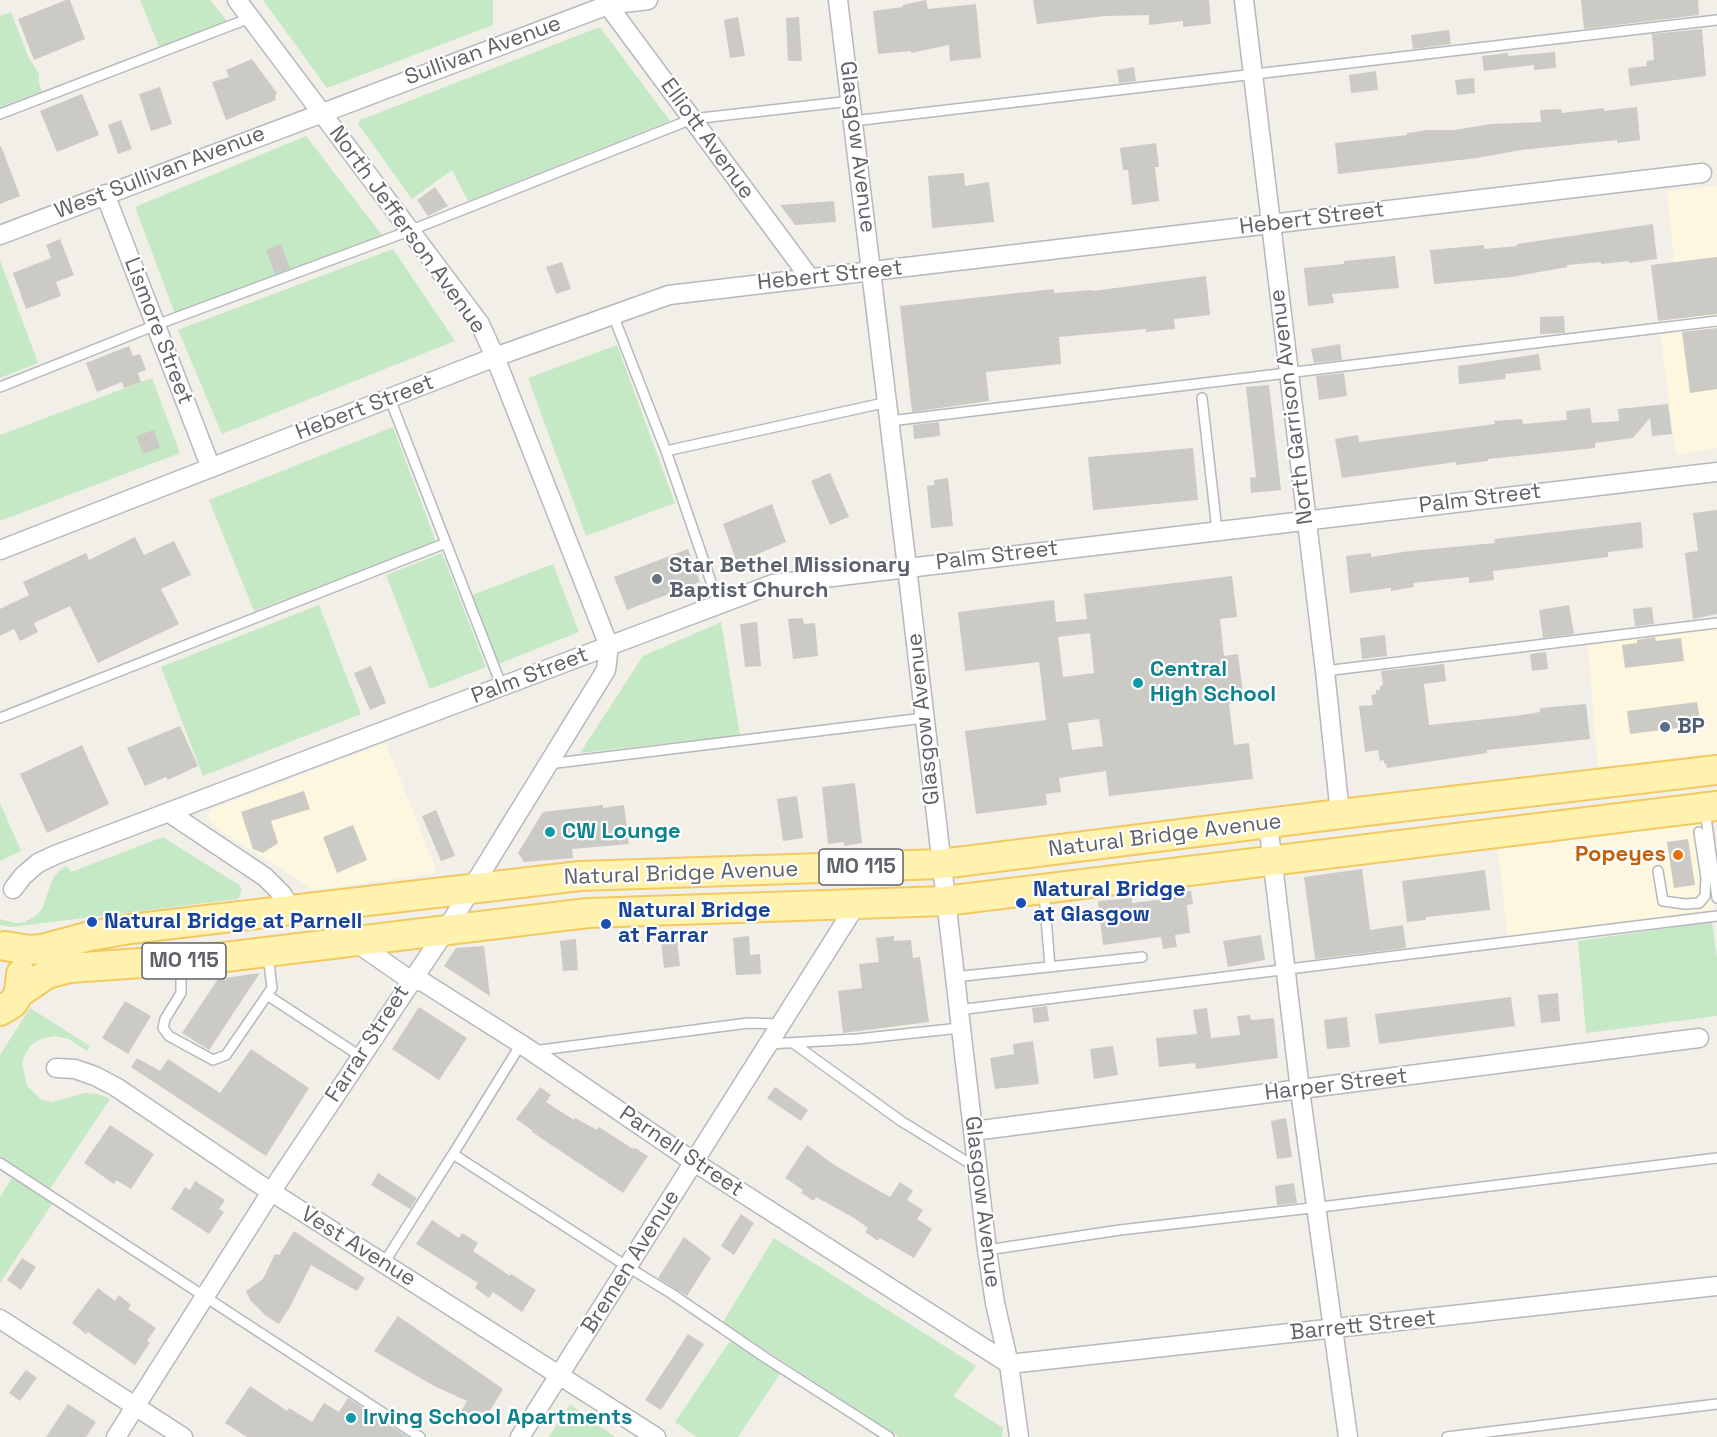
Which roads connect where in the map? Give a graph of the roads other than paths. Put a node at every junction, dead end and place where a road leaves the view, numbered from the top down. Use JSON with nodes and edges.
{"nodes":[{"id":1,"x":237,"y":0,"type":"edge"},
{"id":2,"x":648,"y":0,"type":"edge"},
{"id":3,"x":838,"y":0,"type":"edge"},
{"id":4,"x":1244,"y":0,"type":"edge"},
{"id":5,"x":606,"y":2,"type":"edge"},
{"id":6,"x":250,"y":18,"type":"junction"},
{"id":7,"x":1717,"y":20,"type":"edge"},
{"id":8,"x":1252,"y":75,"type":"junction"},
{"id":9,"x":850,"y":100,"type":"junction"},
{"id":10,"x":321,"y":112,"type":"junction"},
{"id":11,"x":0,"y":114,"type":"edge"},
{"id":12,"x":692,"y":119,"type":"junction"},
{"id":13,"x":853,"y":122,"type":"junction"},
{"id":14,"x":1702,"y":173,"type":"dead end"},
{"id":15,"x":105,"y":194,"type":"junction"},
{"id":16,"x":1270,"y":225,"type":"junction"},
{"id":17,"x":409,"y":231,"type":"junction"},
{"id":18,"x":0,"y":235,"type":"edge"},
{"id":19,"x":872,"y":271,"type":"junction"},
{"id":20,"x":810,"y":278,"type":"junction"},
{"id":21,"x":613,"y":315,"type":"junction"},
{"id":22,"x":1717,"y":321,"type":"edge"},
{"id":23,"x":156,"y":325,"type":"junction"},
{"id":24,"x":495,"y":357,"type":"junction"},
{"id":25,"x":1288,"y":372,"type":"junction"},
{"id":26,"x":0,"y":387,"type":"edge"},
{"id":27,"x":1202,"y":398,"type":"dead end"},
{"id":28,"x":390,"y":399,"type":"junction"},
{"id":29,"x":888,"y":402,"type":"junction"},
{"id":30,"x":890,"y":422,"type":"junction"},
{"id":31,"x":666,"y":451,"type":"junction"},
{"id":32,"x":211,"y":468,"type":"junction"},
{"id":33,"x":1717,"y":472,"type":"edge"},
{"id":34,"x":1305,"y":520,"type":"junction"},
{"id":35,"x":1217,"y":530,"type":"junction"},
{"id":36,"x":446,"y":543,"type":"junction"},
{"id":37,"x":0,"y":550,"type":"edge"},
{"id":38,"x":908,"y":567,"type":"junction"},
{"id":39,"x":718,"y":605,"type":"junction"},
{"id":40,"x":1717,"y":623,"type":"edge"},
{"id":41,"x":609,"y":646,"type":"junction"},
{"id":42,"x":1325,"y":671,"type":"junction"},
{"id":43,"x":501,"y":687,"type":"junction"},
{"id":44,"x":0,"y":718,"type":"edge"},
{"id":45,"x":924,"y":718,"type":"junction"},
{"id":46,"x":547,"y":765,"type":"junction"},
{"id":47,"x":1717,"y":770,"type":"edge"},
{"id":48,"x":1492,"y":796,"type":"junction"},
{"id":49,"x":1709,"y":809,"type":"edge"},
{"id":50,"x":168,"y":812,"type":"junction"},
{"id":51,"x":1340,"y":814,"type":"junction"},
{"id":52,"x":1268,"y":823,"type":"junction"},
{"id":53,"x":1155,"y":837,"type":"junction"},
{"id":54,"x":1713,"y":837,"type":"edge"},
{"id":55,"x":1273,"y":860,"type":"junction"},
{"id":56,"x":941,"y":864,"type":"junction"},
{"id":57,"x":1658,"y":871,"type":"dead end"},
{"id":58,"x":686,"y":873,"type":"junction"},
{"id":59,"x":1044,"y":888,"type":"junction"},
{"id":60,"x":13,"y":889,"type":"dead end"},
{"id":61,"x":470,"y":890,"type":"junction"},
{"id":62,"x":1717,"y":898,"type":"edge"},
{"id":63,"x":945,"y":901,"type":"junction"},
{"id":64,"x":856,"y":905,"type":"junction"},
{"id":65,"x":732,"y":908,"type":"junction"},
{"id":66,"x":292,"y":910,"type":"junction"},
{"id":67,"x":1717,"y":916,"type":"edge"},
{"id":68,"x":446,"y":930,"type":"junction"},
{"id":69,"x":354,"y":941,"type":"junction"},
{"id":70,"x":2,"y":944,"type":"edge"},
{"id":71,"x":267,"y":951,"type":"junction"},
{"id":72,"x":225,"y":957,"type":"junction"},
{"id":73,"x":1142,"y":957,"type":"dead end"},
{"id":74,"x":181,"y":961,"type":"junction"},
{"id":75,"x":1050,"y":967,"type":"junction"},
{"id":76,"x":1285,"y":968,"type":"junction"},
{"id":77,"x":954,"y":977,"type":"junction"},
{"id":78,"x":410,"y":980,"type":"junction"},
{"id":79,"x":267,"y":995,"type":"junction"},
{"id":80,"x":8,"y":1008,"type":"edge"},
{"id":81,"x":959,"y":1019,"type":"junction"},
{"id":82,"x":781,"y":1024,"type":"junction"},
{"id":83,"x":1699,"y":1038,"type":"dead end"},
{"id":84,"x":793,"y":1043,"type":"junction"},
{"id":85,"x":768,"y":1044,"type":"junction"},
{"id":86,"x":526,"y":1048,"type":"junction"},
{"id":87,"x":360,"y":1056,"type":"junction"},
{"id":88,"x":56,"y":1068,"type":"dead end"},
{"id":89,"x":1299,"y":1090,"type":"junction"},
{"id":90,"x":973,"y":1131,"type":"junction"},
{"id":91,"x":453,"y":1154,"type":"junction"},
{"id":92,"x":1717,"y":1158,"type":"edge"},
{"id":93,"x":694,"y":1162,"type":"junction"},
{"id":94,"x":0,"y":1163,"type":"edge"},
{"id":95,"x":977,"y":1168,"type":"junction"},
{"id":96,"x":271,"y":1192,"type":"junction"},
{"id":97,"x":1316,"y":1207,"type":"junction"},
{"id":98,"x":987,"y":1250,"type":"junction"},
{"id":99,"x":384,"y":1263,"type":"junction"},
{"id":100,"x":628,"y":1267,"type":"junction"},
{"id":101,"x":1717,"y":1286,"type":"edge"},
{"id":102,"x":205,"y":1297,"type":"junction"},
{"id":103,"x":0,"y":1319,"type":"edge"},
{"id":104,"x":1333,"y":1330,"type":"junction"},
{"id":105,"x":1009,"y":1364,"type":"junction"},
{"id":106,"x":560,"y":1375,"type":"junction"},
{"id":107,"x":1717,"y":1404,"type":"edge"},
{"id":108,"x":136,"y":1406,"type":"junction"},
{"id":109,"x":116,"y":1437,"type":"edge"},
{"id":110,"x":183,"y":1437,"type":"edge"},
{"id":111,"x":420,"y":1437,"type":"edge"},
{"id":112,"x":520,"y":1437,"type":"edge"},
{"id":113,"x":656,"y":1437,"type":"edge"},
{"id":114,"x":889,"y":1437,"type":"edge"},
{"id":115,"x":1019,"y":1437,"type":"edge"},
{"id":116,"x":1348,"y":1437,"type":"edge"},
{"id":117,"x":1447,"y":1437,"type":"edge"}],
"edges":[{"from":1,"to":6,"type":"street","name":"North Jefferson Avenue"},
{"from":2,"to":5,"type":"street","name":"Sullivan Avenue"},
{"from":3,"to":9,"type":"street","name":"Glasgow Avenue"},
{"from":4,"to":8,"type":"street","name":"North Garrison Avenue"},
{"from":5,"to":10,"type":"street","name":"Sullivan Avenue"},
{"from":5,"to":12,"type":"street","name":"Elliott Avenue"},
{"from":6,"to":10,"type":"street","name":"North Jefferson Avenue"},
{"from":6,"to":11,"type":"lane"},
{"from":7,"to":8,"type":"lane"},
{"from":8,"to":13,"type":"lane"},
{"from":8,"to":16,"type":"street","name":"North Garrison Avenue"},
{"from":9,"to":12,"type":"lane"},
{"from":9,"to":13,"type":"street","name":"Glasgow Avenue"},
{"from":10,"to":15,"type":"street","name":"West Sullivan Avenue"},
{"from":10,"to":17,"type":"street","name":"North Jefferson Avenue"},
{"from":12,"to":17,"type":"lane"},
{"from":12,"to":20,"type":"street","name":"Elliott Avenue"},
{"from":13,"to":19,"type":"street","name":"Glasgow Avenue"},
{"from":14,"to":16,"type":"street","name":"Hebert Street"},
{"from":15,"to":18,"type":"street","name":"West Sullivan Avenue"},
{"from":15,"to":23,"type":"street","name":"Lismore Street"},
{"from":16,"to":19,"type":"street","name":"Hebert Street"},
{"from":16,"to":25,"type":"street","name":"North Garrison Avenue"},
{"from":17,"to":23,"type":"lane"},
{"from":17,"to":24,"type":"street","name":"North Jefferson Avenue"},
{"from":19,"to":20,"type":"street","name":"Hebert Street"},
{"from":19,"to":29,"type":"street","name":"Glasgow Avenue"},
{"from":20,"to":21,"type":"street","name":"Hebert Street"},
{"from":21,"to":24,"type":"street","name":"Hebert Street"},
{"from":21,"to":31,"type":"lane"},
{"from":22,"to":25,"type":"lane"},
{"from":23,"to":26,"type":"lane"},
{"from":23,"to":32,"type":"street","name":"Lismore Street"},
{"from":24,"to":28,"type":"street","name":"Hebert Street"},
{"from":24,"to":41,"type":"street","name":"North Jefferson Avenue"},
{"from":25,"to":30,"type":"lane"},
{"from":25,"to":34,"type":"street","name":"North Garrison Avenue"},
{"from":27,"to":35,"type":"lane"},
{"from":28,"to":32,"type":"street","name":"Hebert Street"},
{"from":28,"to":36,"type":"lane"},
{"from":29,"to":30,"type":"street","name":"Glasgow Avenue"},
{"from":29,"to":31,"type":"lane"},
{"from":30,"to":38,"type":"street","name":"Glasgow Avenue"},
{"from":31,"to":39,"type":"lane"},
{"from":32,"to":37,"type":"street","name":"Hebert Street"},
{"from":33,"to":34,"type":"street","name":"Palm Street"},
{"from":34,"to":35,"type":"street","name":"Palm Street"},
{"from":34,"to":42,"type":"street","name":"North Garrison Avenue"},
{"from":35,"to":38,"type":"street","name":"Palm Street"},
{"from":36,"to":43,"type":"lane"},
{"from":36,"to":44,"type":"lane"},
{"from":38,"to":39,"type":"street","name":"Palm Street"},
{"from":38,"to":45,"type":"street","name":"Glasgow Avenue"},
{"from":39,"to":41,"type":"street","name":"Palm Street"},
{"from":40,"to":42,"type":"lane"},
{"from":41,"to":43,"type":"street","name":"Palm Street"},
{"from":41,"to":46,"type":"street","name":"Farrar Street"},
{"from":42,"to":51,"type":"street","name":"North Garrison Avenue"},
{"from":43,"to":50,"type":"street","name":"Palm Street"},
{"from":45,"to":46,"type":"lane"},
{"from":45,"to":56,"type":"street","name":"Glasgow Avenue"},
{"from":46,"to":61,"type":"street","name":"Farrar Street"},
{"from":47,"to":48,"type":"main road","name":"Natural Bridge Avenue","number":"MO 115"},
{"from":48,"to":51,"type":"main road","name":"Natural Bridge Avenue","number":"MO 115"},
{"from":48,"to":55,"type":"main road"},
{"from":49,"to":54,"type":"lane"},
{"from":49,"to":55,"type":"main road","name":"Natural Bridge Avenue","number":"MO 115"},
{"from":49,"to":57,"type":"lane"},
{"from":50,"to":60,"type":"street","name":"Palm Street"},
{"from":50,"to":66,"type":"street"},
{"from":51,"to":52,"type":"main road","name":"Natural Bridge Avenue","number":"MO 115"},
{"from":52,"to":53,"type":"main road","name":"Natural Bridge Avenue","number":"MO 115"},
{"from":52,"to":55,"type":"street"},
{"from":53,"to":56,"type":"main road","name":"Natural Bridge Avenue","number":"MO 115"},
{"from":53,"to":63,"type":"main road"},
{"from":54,"to":62,"type":"lane"},
{"from":55,"to":59,"type":"main road","name":"Natural Bridge Avenue","number":"MO 115"},
{"from":55,"to":76,"type":"street"},
{"from":56,"to":58,"type":"main road","name":"Natural Bridge Avenue","number":"MO 115"},
{"from":56,"to":63,"type":"street","name":"Glasgow Avenue"},
{"from":56,"to":65,"type":"main road"},
{"from":58,"to":61,"type":"main road","name":"Natural Bridge Avenue","number":"MO 115"},
{"from":58,"to":68,"type":"main road"},
{"from":59,"to":63,"type":"main road","name":"Natural Bridge Avenue","number":"MO 115"},
{"from":59,"to":75,"type":"lane"},
{"from":61,"to":66,"type":"main road","name":"Natural Bridge Avenue","number":"MO 115"},
{"from":61,"to":68,"type":"street","name":"Farrar Street"},
{"from":61,"to":72,"type":"main road"},
{"from":63,"to":64,"type":"main road","name":"Natural Bridge Avenue","number":"MO 115"},
{"from":63,"to":77,"type":"street","name":"Glasgow Avenue"},
{"from":64,"to":65,"type":"main road","name":"Natural Bridge Avenue","number":"MO 115"},
{"from":64,"to":82,"type":"street","name":"Bremen Avenue"},
{"from":65,"to":68,"type":"main road","name":"Natural Bridge Avenue","number":"MO 115"},
{"from":66,"to":70,"type":"main road","name":"Natural Bridge Avenue","number":"MO 115"},
{"from":67,"to":76,"type":"lane"},
{"from":68,"to":69,"type":"main road","name":"Natural Bridge Avenue","number":"MO 115"},
{"from":68,"to":78,"type":"street","name":"Farrar Street"},
{"from":69,"to":71,"type":"main road","name":"Natural Bridge Avenue","number":"MO 115"},
{"from":69,"to":78,"type":"street","name":"Parnell Street"},
{"from":70,"to":80,"type":"main road"},
{"from":71,"to":72,"type":"main road","name":"Natural Bridge Avenue","number":"MO 115"},
{"from":71,"to":79,"type":"lane"},
{"from":72,"to":74,"type":"main road","name":"Natural Bridge Avenue","number":"MO 115"},
{"from":73,"to":75,"type":"lane"},
{"from":74,"to":79,"type":"lane"},
{"from":74,"to":80,"type":"main road","name":"Natural Bridge Avenue","number":"MO 115"},
{"from":75,"to":77,"type":"lane"},
{"from":76,"to":81,"type":"lane"},
{"from":76,"to":89,"type":"street"},
{"from":77,"to":81,"type":"street","name":"Glasgow Avenue"},
{"from":78,"to":86,"type":"street","name":"Parnell Street"},
{"from":78,"to":87,"type":"street","name":"Farrar Street"},
{"from":79,"to":87,"type":"lane"},
{"from":81,"to":84,"type":"lane"},
{"from":81,"to":90,"type":"street","name":"Glasgow Avenue"},
{"from":82,"to":85,"type":"street","name":"Bremen Avenue"},
{"from":82,"to":86,"type":"lane"},
{"from":83,"to":89,"type":"street","name":"Harper Street"},
{"from":84,"to":85,"type":"lane"},
{"from":84,"to":95,"type":"lane"},
{"from":85,"to":93,"type":"street","name":"Bremen Avenue"},
{"from":86,"to":91,"type":"lane"},
{"from":86,"to":93,"type":"street","name":"Parnell Street"},
{"from":87,"to":96,"type":"street","name":"Farrar Street"},
{"from":88,"to":96,"type":"street","name":"Vest Avenue"},
{"from":89,"to":90,"type":"street","name":"Harper Street"},
{"from":89,"to":97,"type":"street"},
{"from":90,"to":95,"type":"street","name":"Glasgow Avenue"},
{"from":91,"to":99,"type":"lane"},
{"from":91,"to":100,"type":"lane"},
{"from":92,"to":97,"type":"lane"},
{"from":93,"to":100,"type":"street","name":"Bremen Avenue"},
{"from":93,"to":105,"type":"street","name":"Parnell Street"},
{"from":94,"to":102,"type":"lane"},
{"from":95,"to":98,"type":"street","name":"Glasgow Avenue"},
{"from":96,"to":99,"type":"street","name":"Vest Avenue"},
{"from":96,"to":102,"type":"street","name":"Farrar Street"},
{"from":97,"to":98,"type":"lane"},
{"from":97,"to":104,"type":"street"},
{"from":98,"to":105,"type":"street","name":"Glasgow Avenue"},
{"from":99,"to":106,"type":"street","name":"Vest Avenue"},
{"from":100,"to":106,"type":"street","name":"Bremen Avenue"},
{"from":100,"to":114,"type":"lane"},
{"from":101,"to":104,"type":"street","name":"Barrett Street"},
{"from":102,"to":108,"type":"street","name":"Farrar Street"},
{"from":102,"to":111,"type":"lane"},
{"from":103,"to":108,"type":"street"},
{"from":104,"to":105,"type":"street","name":"Barrett Street"},
{"from":104,"to":116,"type":"street"},
{"from":105,"to":115,"type":"street","name":"Glasgow Avenue"},
{"from":106,"to":112,"type":"street","name":"Bremen Avenue"},
{"from":106,"to":113,"type":"street","name":"Vest Avenue"},
{"from":107,"to":117,"type":"lane"},
{"from":108,"to":109,"type":"street","name":"Farrar Street"},
{"from":108,"to":110,"type":"street"}]}
